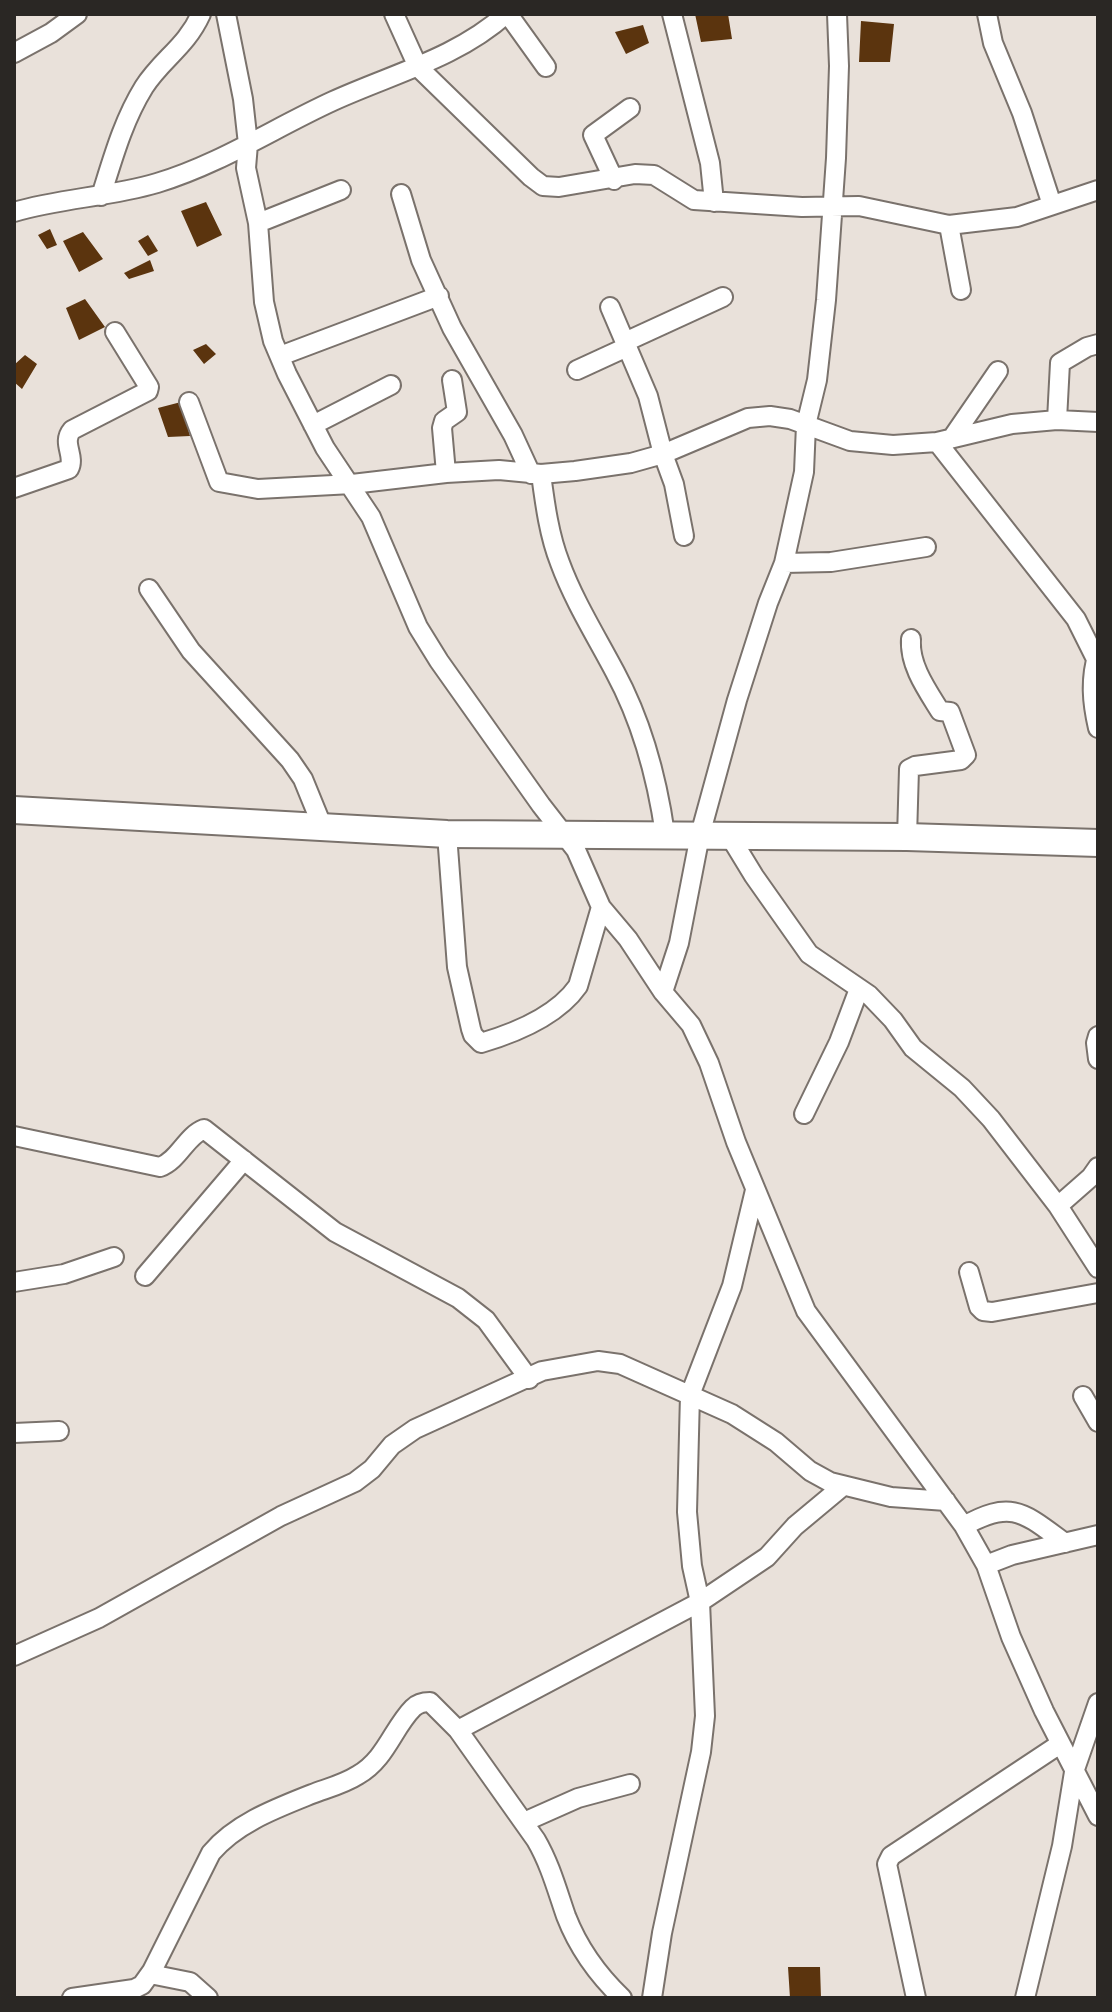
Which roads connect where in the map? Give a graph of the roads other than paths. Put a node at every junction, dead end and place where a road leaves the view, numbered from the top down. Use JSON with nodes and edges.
{"nodes":[{"id":1,"x":77,"y":14,"type":"edge"},
{"id":2,"x":201,"y":14,"type":"edge"},
{"id":3,"x":226,"y":14,"type":"edge"},
{"id":4,"x":394,"y":14,"type":"edge"},
{"id":5,"x":507,"y":14,"type":"edge"},
{"id":6,"x":672,"y":14,"type":"edge"},
{"id":7,"x":837,"y":14,"type":"edge"},
{"id":8,"x":987,"y":14,"type":"edge"},
{"id":9,"x":14,"y":53,"type":"edge"},
{"id":10,"x":418,"y":67,"type":"junction"},
{"id":11,"x":546,"y":67,"type":"dead end"},
{"id":12,"x":630,"y":108,"type":"dead end"},
{"id":13,"x":248,"y":144,"type":"junction"},
{"id":14,"x":614,"y":180,"type":"junction"},
{"id":15,"x":341,"y":190,"type":"dead end"},
{"id":16,"x":1098,"y":190,"type":"edge"},
{"id":17,"x":401,"y":194,"type":"dead end"},
{"id":18,"x":101,"y":196,"type":"junction"},
{"id":19,"x":714,"y":202,"type":"junction"},
{"id":20,"x":1052,"y":205,"type":"junction"},
{"id":21,"x":832,"y":206,"type":"junction"},
{"id":22,"x":14,"y":212,"type":"edge"},
{"id":23,"x":258,"y":223,"type":"junction"},
{"id":24,"x":949,"y":225,"type":"junction"},
{"id":25,"x":961,"y":290,"type":"dead end"},
{"id":26,"x":439,"y":296,"type":"junction"},
{"id":27,"x":723,"y":297,"type":"dead end"},
{"id":28,"x":610,"y":307,"type":"dead end"},
{"id":29,"x":115,"y":332,"type":"dead end"},
{"id":30,"x":626,"y":344,"type":"junction"},
{"id":31,"x":1098,"y":344,"type":"edge"},
{"id":32,"x":280,"y":356,"type":"junction"},
{"id":33,"x":577,"y":370,"type":"dead end"},
{"id":34,"x":998,"y":371,"type":"dead end"},
{"id":35,"x":452,"y":380,"type":"dead end"},
{"id":36,"x":391,"y":385,"type":"dead end"},
{"id":37,"x":189,"y":402,"type":"dead end"},
{"id":38,"x":1057,"y":420,"type":"junction"},
{"id":39,"x":1098,"y":422,"type":"edge"},
{"id":40,"x":313,"y":425,"type":"junction"},
{"id":41,"x":806,"y":425,"type":"junction"},
{"id":42,"x":945,"y":440,"type":"junction"},
{"id":43,"x":663,"y":454,"type":"junction"},
{"id":44,"x":446,"y":473,"type":"junction"},
{"id":45,"x":536,"y":474,"type":"junction"},
{"id":46,"x":352,"y":484,"type":"junction"},
{"id":47,"x":14,"y":488,"type":"edge"},
{"id":48,"x":684,"y":536,"type":"dead end"},
{"id":49,"x":926,"y":547,"type":"dead end"},
{"id":50,"x":784,"y":563,"type":"junction"},
{"id":51,"x":149,"y":589,"type":"dead end"},
{"id":52,"x":911,"y":639,"type":"dead end"},
{"id":53,"x":1097,"y":656,"type":"edge"},
{"id":54,"x":1098,"y":728,"type":"edge"},
{"id":55,"x":14,"y":810,"type":"edge"},
{"id":56,"x":323,"y":828,"type":"junction"},
{"id":57,"x":447,"y":834,"type":"junction"},
{"id":58,"x":665,"y":834,"type":"junction"},
{"id":59,"x":700,"y":835,"type":"junction"},
{"id":60,"x":729,"y":835,"type":"junction"},
{"id":61,"x":564,"y":836,"type":"junction"},
{"id":62,"x":907,"y":837,"type":"junction"},
{"id":63,"x":1098,"y":843,"type":"edge"},
{"id":64,"x":601,"y":907,"type":"junction"},
{"id":65,"x":859,"y":989,"type":"junction"},
{"id":66,"x":663,"y":992,"type":"junction"},
{"id":67,"x":1098,"y":1036,"type":"edge"},
{"id":68,"x":1098,"y":1059,"type":"edge"},
{"id":69,"x":804,"y":1114,"type":"dead end"},
{"id":70,"x":14,"y":1136,"type":"edge"},
{"id":71,"x":244,"y":1160,"type":"junction"},
{"id":72,"x":1098,"y":1167,"type":"edge"},
{"id":73,"x":755,"y":1190,"type":"junction"},
{"id":74,"x":1058,"y":1206,"type":"junction"},
{"id":75,"x":114,"y":1257,"type":"dead end"},
{"id":76,"x":1098,"y":1268,"type":"edge"},
{"id":77,"x":969,"y":1272,"type":"dead end"},
{"id":78,"x":145,"y":1276,"type":"dead end"},
{"id":79,"x":14,"y":1282,"type":"edge"},
{"id":80,"x":1098,"y":1293,"type":"edge"},
{"id":81,"x":529,"y":1379,"type":"junction"},
{"id":82,"x":690,"y":1395,"type":"junction"},
{"id":83,"x":1083,"y":1396,"type":"dead end"},
{"id":84,"x":1098,"y":1422,"type":"edge"},
{"id":85,"x":59,"y":1431,"type":"dead end"},
{"id":86,"x":14,"y":1433,"type":"edge"},
{"id":87,"x":843,"y":1486,"type":"junction"},
{"id":88,"x":946,"y":1501,"type":"junction"},
{"id":89,"x":964,"y":1526,"type":"junction"},
{"id":90,"x":1098,"y":1535,"type":"edge"},
{"id":91,"x":1065,"y":1543,"type":"junction"},
{"id":92,"x":986,"y":1565,"type":"junction"},
{"id":93,"x":700,"y":1602,"type":"junction"},
{"id":94,"x":14,"y":1656,"type":"edge"},
{"id":95,"x":1098,"y":1703,"type":"edge"},
{"id":96,"x":458,"y":1730,"type":"junction"},
{"id":97,"x":1060,"y":1744,"type":"junction"},
{"id":98,"x":1074,"y":1772,"type":"junction"},
{"id":99,"x":630,"y":1784,"type":"dead end"},
{"id":100,"x":1098,"y":1816,"type":"edge"},
{"id":101,"x":524,"y":1822,"type":"junction"},
{"id":102,"x":150,"y":1974,"type":"junction"},
{"id":103,"x":72,"y":1998,"type":"edge"},
{"id":104,"x":208,"y":1998,"type":"edge"},
{"id":105,"x":622,"y":1998,"type":"edge"},
{"id":106,"x":652,"y":1998,"type":"edge"},
{"id":107,"x":916,"y":1998,"type":"edge"},
{"id":108,"x":1025,"y":1998,"type":"edge"}],
"edges":[{"from":1,"to":9,"type":"street"},
{"from":2,"to":18,"type":"street"},
{"from":3,"to":13,"type":"street"},
{"from":4,"to":10,"type":"street"},
{"from":5,"to":10,"type":"street"},
{"from":5,"to":11,"type":"street"},
{"from":6,"to":19,"type":"street"},
{"from":7,"to":21,"type":"street"},
{"from":8,"to":20,"type":"street"},
{"from":10,"to":13,"type":"street"},
{"from":10,"to":14,"type":"street"},
{"from":12,"to":14,"type":"street"},
{"from":13,"to":18,"type":"street"},
{"from":13,"to":23,"type":"street"},
{"from":14,"to":19,"type":"street"},
{"from":15,"to":23,"type":"street"},
{"from":16,"to":20,"type":"street"},
{"from":17,"to":26,"type":"street"},
{"from":18,"to":22,"type":"street"},
{"from":19,"to":21,"type":"street"},
{"from":20,"to":24,"type":"street"},
{"from":21,"to":24,"type":"street"},
{"from":21,"to":41,"type":"street"},
{"from":23,"to":32,"type":"street"},
{"from":24,"to":25,"type":"street"},
{"from":26,"to":32,"type":"street"},
{"from":26,"to":45,"type":"street"},
{"from":27,"to":30,"type":"street"},
{"from":28,"to":30,"type":"street"},
{"from":29,"to":47,"type":"street"},
{"from":30,"to":33,"type":"street"},
{"from":30,"to":43,"type":"street"},
{"from":31,"to":38,"type":"street"},
{"from":32,"to":40,"type":"street"},
{"from":34,"to":42,"type":"street"},
{"from":35,"to":44,"type":"street"},
{"from":36,"to":40,"type":"street"},
{"from":37,"to":46,"type":"street"},
{"from":38,"to":39,"type":"street"},
{"from":38,"to":42,"type":"street"},
{"from":40,"to":46,"type":"street"},
{"from":41,"to":42,"type":"street"},
{"from":41,"to":43,"type":"street"},
{"from":41,"to":50,"type":"street"},
{"from":42,"to":53,"type":"street"},
{"from":43,"to":45,"type":"street"},
{"from":43,"to":48,"type":"street"},
{"from":44,"to":45,"type":"street"},
{"from":44,"to":46,"type":"street"},
{"from":45,"to":58,"type":"street"},
{"from":46,"to":61,"type":"street"},
{"from":49,"to":50,"type":"street"},
{"from":50,"to":59,"type":"street"},
{"from":51,"to":56,"type":"street"},
{"from":52,"to":62,"type":"street"},
{"from":53,"to":54,"type":"street"},
{"from":55,"to":56,"type":"street"},
{"from":56,"to":57,"type":"street"},
{"from":57,"to":61,"type":"street"},
{"from":57,"to":64,"type":"street"},
{"from":58,"to":59,"type":"street"},
{"from":58,"to":61,"type":"street"},
{"from":59,"to":60,"type":"street"},
{"from":59,"to":66,"type":"street"},
{"from":60,"to":62,"type":"street"},
{"from":60,"to":65,"type":"street"},
{"from":61,"to":64,"type":"street"},
{"from":62,"to":63,"type":"street"},
{"from":64,"to":66,"type":"street"},
{"from":65,"to":69,"type":"street"},
{"from":65,"to":74,"type":"street"},
{"from":66,"to":73,"type":"street"},
{"from":67,"to":68,"type":"street"},
{"from":70,"to":71,"type":"street"},
{"from":71,"to":78,"type":"street"},
{"from":71,"to":81,"type":"street"},
{"from":72,"to":74,"type":"street"},
{"from":73,"to":82,"type":"street"},
{"from":73,"to":88,"type":"street"},
{"from":74,"to":76,"type":"street"},
{"from":75,"to":79,"type":"street"},
{"from":77,"to":80,"type":"street"},
{"from":81,"to":82,"type":"street"},
{"from":81,"to":94,"type":"street"},
{"from":82,"to":87,"type":"street"},
{"from":82,"to":93,"type":"street"},
{"from":83,"to":84,"type":"street"},
{"from":85,"to":86,"type":"street"},
{"from":87,"to":88,"type":"street"},
{"from":87,"to":93,"type":"street"},
{"from":88,"to":89,"type":"street"},
{"from":89,"to":91,"type":"street"},
{"from":89,"to":92,"type":"street"},
{"from":90,"to":91,"type":"street"},
{"from":91,"to":92,"type":"street"},
{"from":92,"to":97,"type":"street"},
{"from":93,"to":96,"type":"street"},
{"from":93,"to":106,"type":"street"},
{"from":95,"to":98,"type":"street"},
{"from":96,"to":101,"type":"street"},
{"from":96,"to":102,"type":"street"},
{"from":97,"to":98,"type":"street"},
{"from":97,"to":107,"type":"street"},
{"from":98,"to":100,"type":"street"},
{"from":98,"to":108,"type":"street"},
{"from":99,"to":101,"type":"street"},
{"from":101,"to":105,"type":"street"},
{"from":102,"to":103,"type":"street"},
{"from":102,"to":104,"type":"street"}]}
